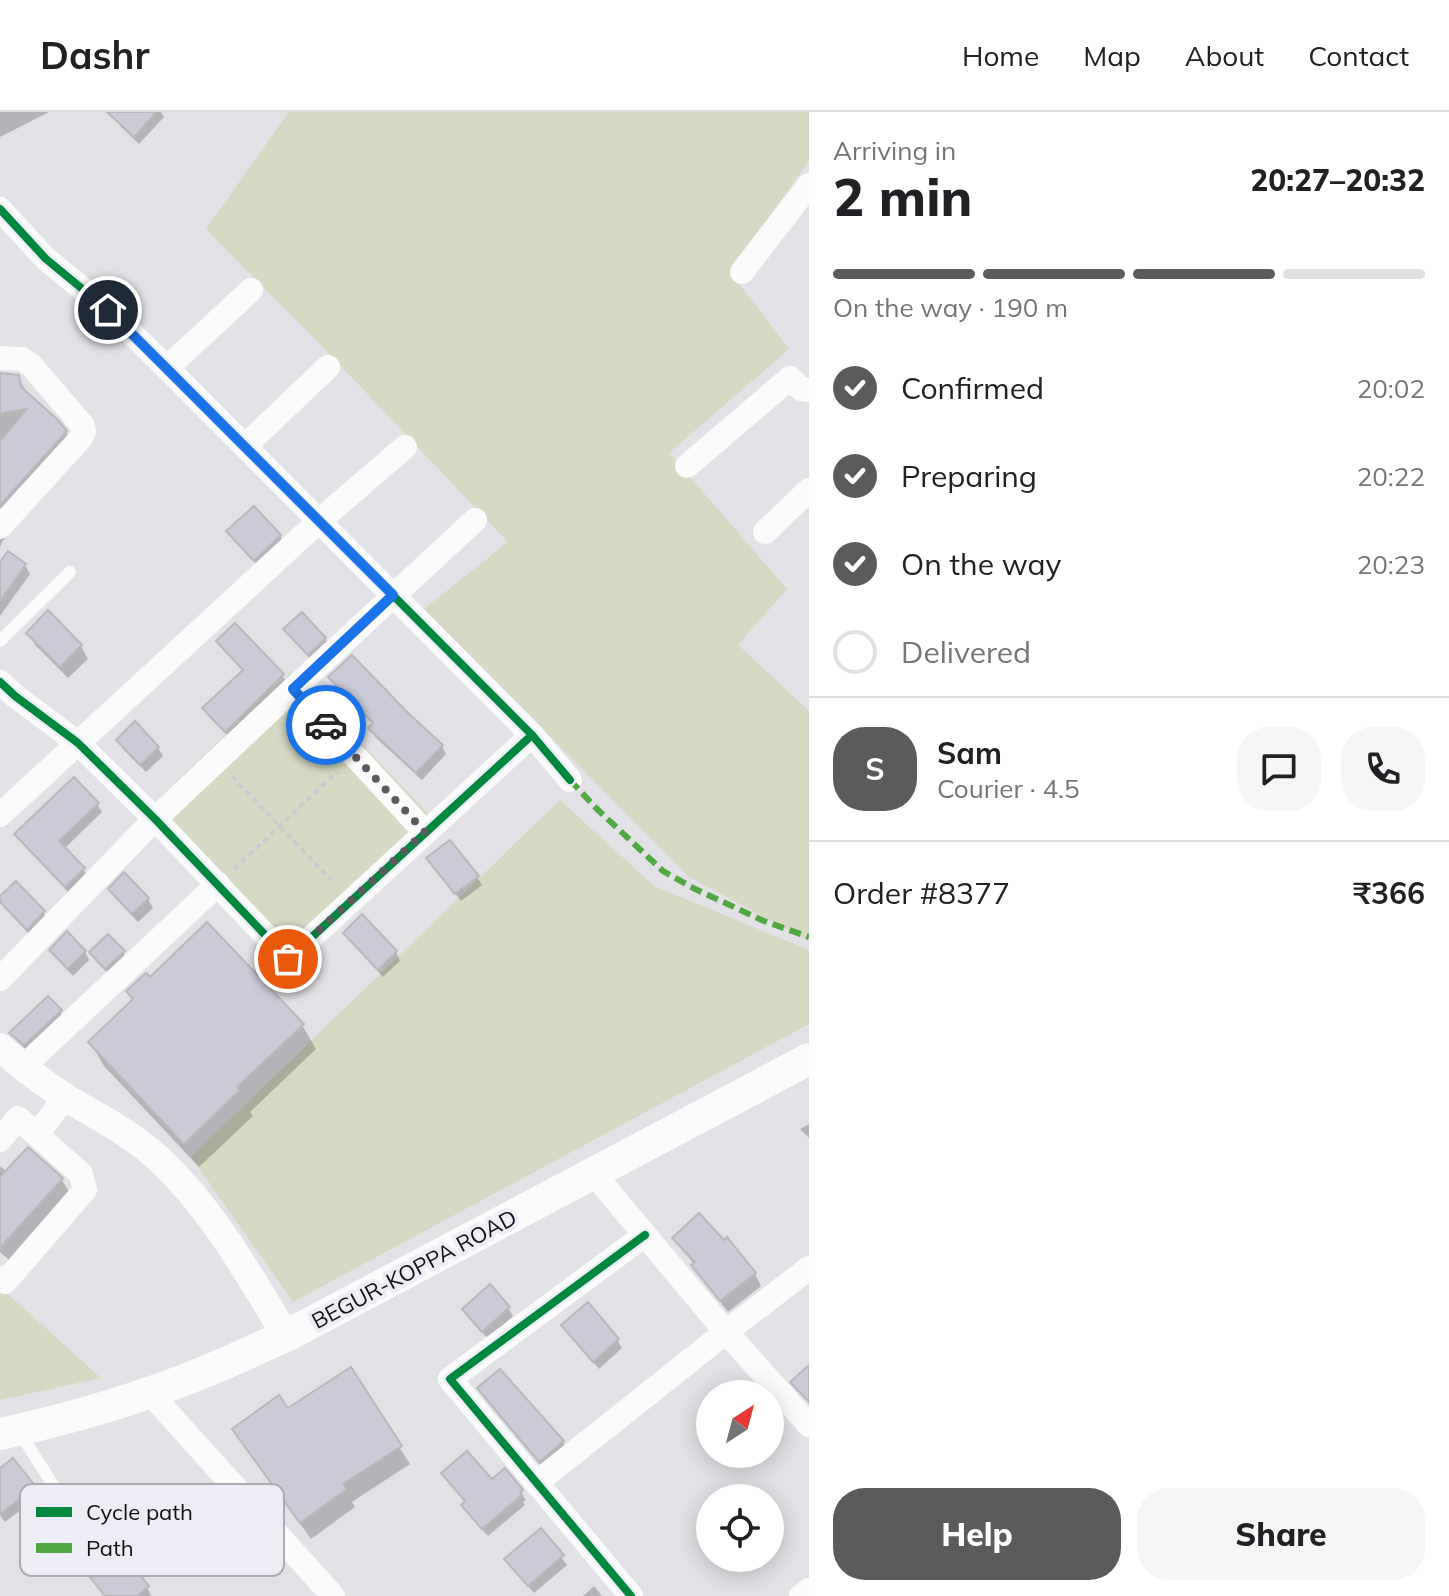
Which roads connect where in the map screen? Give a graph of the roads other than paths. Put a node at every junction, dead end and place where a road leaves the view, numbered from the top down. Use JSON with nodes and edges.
{"nodes":[{"id":1,"x":809,"y":185,"type":"edge"},
{"id":2,"x":0,"y":209,"type":"edge"},
{"id":3,"x":742,"y":272,"type":"dead end"},
{"id":4,"x":251,"y":290,"type":"dead end"},
{"id":5,"x":0,"y":358,"type":"edge"},
{"id":6,"x":328,"y":367,"type":"dead end"},
{"id":7,"x":167,"y":368,"type":"junction"},
{"id":8,"x":809,"y":390,"type":"edge"},
{"id":9,"x":245,"y":446,"type":"junction"},
{"id":10,"x":405,"y":447,"type":"dead end"},
{"id":11,"x":687,"y":466,"type":"dead end"},
{"id":12,"x":809,"y":490,"type":"edge"},
{"id":13,"x":475,"y":520,"type":"dead end"},
{"id":14,"x":319,"y":521,"type":"junction"},
{"id":15,"x":0,"y":527,"type":"edge"},
{"id":16,"x":765,"y":532,"type":"dead end"},
{"id":17,"x":70,"y":572,"type":"dead end"},
{"id":18,"x":393,"y":595,"type":"junction"},
{"id":19,"x":0,"y":641,"type":"edge"},
{"id":20,"x":0,"y":682,"type":"edge"},
{"id":21,"x":293,"y":689,"type":"junction"},
{"id":22,"x":532,"y":735,"type":"junction"},
{"id":23,"x":78,"y":743,"type":"junction"},
{"id":24,"x":570,"y":780,"type":"dead end"},
{"id":25,"x":0,"y":815,"type":"edge"},
{"id":26,"x":155,"y":819,"type":"junction"},
{"id":27,"x":425,"y":832,"type":"junction"},
{"id":28,"x":218,"y":884,"type":"junction"},
{"id":29,"x":0,"y":979,"type":"edge"},
{"id":30,"x":0,"y":1047,"type":"edge"},
{"id":31,"x":809,"y":1059,"type":"edge"},
{"id":32,"x":23,"y":1067,"type":"junction"},
{"id":33,"x":65,"y":1098,"type":"junction"},
{"id":34,"x":37,"y":1134,"type":"junction"},
{"id":35,"x":0,"y":1140,"type":"edge"},
{"id":36,"x":594,"y":1174,"type":"junction"},
{"id":37,"x":645,"y":1235,"type":"junction"},
{"id":38,"x":809,"y":1268,"type":"edge"},
{"id":39,"x":0,"y":1278,"type":"edge"},
{"id":40,"x":726,"y":1332,"type":"junction"},
{"id":41,"x":286,"y":1336,"type":"junction"},
{"id":42,"x":149,"y":1392,"type":"junction"},
{"id":43,"x":809,"y":1425,"type":"edge"},
{"id":44,"x":9,"y":1432,"type":"edge"},
{"id":45,"x":536,"y":1483,"type":"junction"},
{"id":46,"x":49,"y":1484,"type":"edge"},
{"id":47,"x":232,"y":1484,"type":"edge"},
{"id":48,"x":284,"y":1542,"type":"edge"},
{"id":49,"x":809,"y":1590,"type":"edge"},
{"id":50,"x":333,"y":1596,"type":"edge"},
{"id":51,"x":631,"y":1596,"type":"edge"},
{"id":52,"x":801,"y":1596,"type":"edge"}],
"edges":[{"from":1,"to":3,"type":"street"},
{"from":2,"to":7,"type":"street"},
{"from":4,"to":7,"type":"street"},
{"from":5,"to":15,"type":"street"},
{"from":6,"to":9,"type":"street"},
{"from":7,"to":9,"type":"street"},
{"from":8,"to":11,"type":"street"},
{"from":9,"to":14,"type":"street"},
{"from":10,"to":14,"type":"street"},
{"from":12,"to":16,"type":"street"},
{"from":13,"to":18,"type":"street"},
{"from":14,"to":18,"type":"street"},
{"from":14,"to":23,"type":"street"},
{"from":17,"to":19,"type":"lane"},
{"from":18,"to":21,"type":"street"},
{"from":18,"to":22,"type":"street"},
{"from":20,"to":23,"type":"street"},
{"from":21,"to":26,"type":"street"},
{"from":21,"to":27,"type":"street"},
{"from":22,"to":24,"type":"street"},
{"from":22,"to":27,"type":"street"},
{"from":23,"to":25,"type":"street"},
{"from":23,"to":26,"type":"street"},
{"from":26,"to":28,"type":"street"},
{"from":26,"to":29,"type":"street"},
{"from":27,"to":28,"type":"street"},
{"from":28,"to":32,"type":"street"},
{"from":30,"to":32,"type":"street"},
{"from":31,"to":36,"type":"main road","name":"BEGUR-KOPPA ROAD"},
{"from":32,"to":33,"type":"street"},
{"from":33,"to":34,"type":"street"},
{"from":33,"to":41,"type":"street"},
{"from":34,"to":35,"type":"street"},
{"from":34,"to":39,"type":"street"},
{"from":36,"to":37,"type":"street"},
{"from":36,"to":41,"type":"main road","name":"BEGUR-KOPPA ROAD"},
{"from":37,"to":40,"type":"street"},
{"from":37,"to":45,"type":"street"},
{"from":38,"to":40,"type":"street"},
{"from":40,"to":43,"type":"street"},
{"from":40,"to":45,"type":"street"},
{"from":41,"to":42,"type":"main road","name":"BEGUR-KOPPA ROAD"},
{"from":42,"to":44,"type":"main road","name":"BEGUR-KOPPA ROAD"},
{"from":42,"to":47,"type":"street"},
{"from":44,"to":46,"type":"lane"},
{"from":45,"to":51,"type":"street"},
{"from":48,"to":50,"type":"street"},
{"from":49,"to":52,"type":"street"}]}
